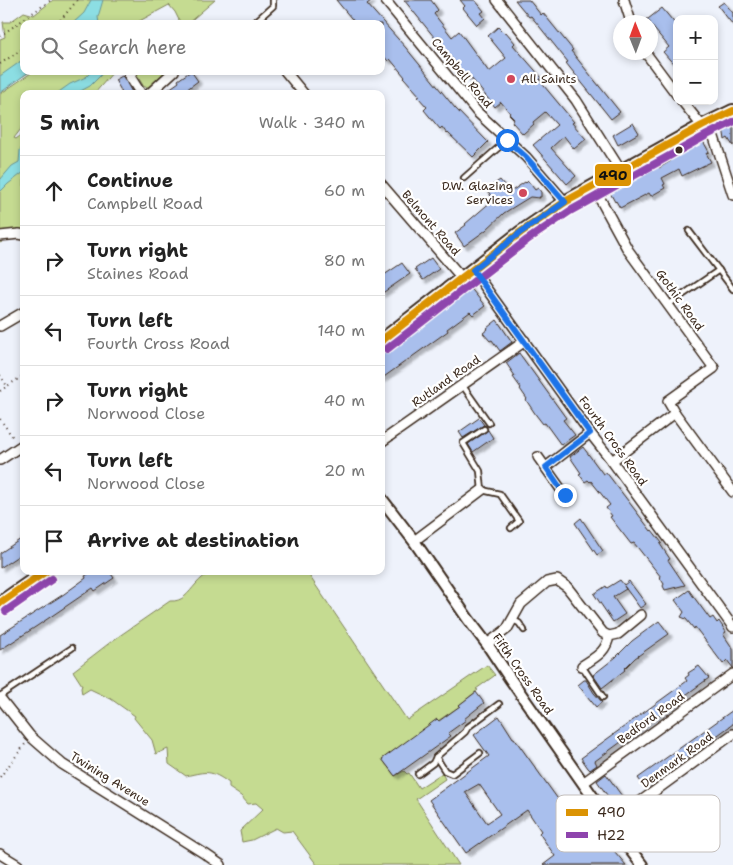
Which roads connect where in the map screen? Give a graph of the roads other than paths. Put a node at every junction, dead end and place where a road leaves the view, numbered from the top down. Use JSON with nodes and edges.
{"nodes":[{"id":1,"x":273,"y":0,"type":"edge"},
{"id":2,"x":385,"y":0,"type":"edge"},
{"id":3,"x":497,"y":0,"type":"edge"},
{"id":4,"x":624,"y":0,"type":"edge"},
{"id":5,"x":629,"y":15,"type":"edge"},
{"id":6,"x":257,"y":20,"type":"edge"},
{"id":7,"x":652,"y":60,"type":"edge"},
{"id":8,"x":128,"y":75,"type":"edge"},
{"id":9,"x":170,"y":75,"type":"edge"},
{"id":10,"x":288,"y":75,"type":"edge"},
{"id":11,"x":673,"y":89,"type":"edge"},
{"id":12,"x":138,"y":90,"type":"edge"},
{"id":13,"x":153,"y":90,"type":"edge"},
{"id":14,"x":301,"y":90,"type":"edge"},
{"id":15,"x":686,"y":105,"type":"edge"},
{"id":16,"x":733,"y":111,"type":"edge"},
{"id":17,"x":706,"y":124,"type":"junction"},
{"id":18,"x":507,"y":140,"type":"junction"},
{"id":19,"x":621,"y":170,"type":"junction"},
{"id":20,"x":464,"y":178,"type":"dead end"},
{"id":21,"x":592,"y":186,"type":"junction"},
{"id":22,"x":385,"y":189,"type":"edge"},
{"id":23,"x":733,"y":195,"type":"edge"},
{"id":24,"x":565,"y":202,"type":"junction"},
{"id":25,"x":689,"y":231,"type":"dead end"},
{"id":26,"x":20,"y":234,"type":"edge"},
{"id":27,"x":0,"y":236,"type":"edge"},
{"id":28,"x":473,"y":270,"type":"junction"},
{"id":29,"x":719,"y":270,"type":"junction"},
{"id":30,"x":733,"y":276,"type":"edge"},
{"id":31,"x":462,"y":278,"type":"junction"},
{"id":32,"x":727,"y":280,"type":"junction"},
{"id":33,"x":733,"y":289,"type":"edge"},
{"id":34,"x":668,"y":305,"type":"junction"},
{"id":35,"x":20,"y":314,"type":"edge"},
{"id":36,"x":0,"y":326,"type":"edge"},
{"id":37,"x":385,"y":338,"type":"edge"},
{"id":38,"x":525,"y":341,"type":"junction"},
{"id":39,"x":462,"y":384,"type":"junction"},
{"id":40,"x":675,"y":413,"type":"junction"},
{"id":41,"x":489,"y":423,"type":"dead end"},
{"id":42,"x":484,"y":429,"type":"dead end"},
{"id":43,"x":590,"y":433,"type":"junction"},
{"id":44,"x":385,"y":439,"type":"edge"},
{"id":45,"x":20,"y":446,"type":"edge"},
{"id":46,"x":538,"y":457,"type":"dead end"},
{"id":47,"x":0,"y":460,"type":"edge"},
{"id":48,"x":612,"y":461,"type":"junction"},
{"id":49,"x":546,"y":467,"type":"junction"},
{"id":50,"x":482,"y":490,"type":"junction"},
{"id":51,"x":733,"y":492,"type":"edge"},
{"id":52,"x":565,"y":495,"type":"dead end"},
{"id":53,"x":385,"y":503,"type":"edge"},
{"id":54,"x":511,"y":528,"type":"dead end"},
{"id":55,"x":414,"y":541,"type":"junction"},
{"id":56,"x":40,"y":575,"type":"edge"},
{"id":57,"x":0,"y":603,"type":"edge"},
{"id":58,"x":641,"y":615,"type":"dead end"},
{"id":59,"x":513,"y":619,"type":"junction"},
{"id":60,"x":733,"y":627,"type":"edge"},
{"id":61,"x":524,"y":630,"type":"dead end"},
{"id":62,"x":609,"y":636,"type":"junction"},
{"id":63,"x":487,"y":644,"type":"junction"},
{"id":64,"x":72,"y":648,"type":"dead end"},
{"id":65,"x":582,"y":666,"type":"joint"},
{"id":66,"x":733,"y":674,"type":"edge"},
{"id":67,"x":0,"y":697,"type":"edge"},
{"id":68,"x":604,"y":697,"type":"dead end"},
{"id":69,"x":499,"y":704,"type":"dead end"},
{"id":70,"x":733,"y":734,"type":"edge"},
{"id":71,"x":480,"y":753,"type":"dead end"},
{"id":72,"x":436,"y":757,"type":"junction"},
{"id":73,"x":418,"y":774,"type":"dead end"},
{"id":74,"x":583,"y":783,"type":"junction"},
{"id":75,"x":591,"y":795,"type":"edge"},
{"id":76,"x":649,"y":795,"type":"edge"},
{"id":77,"x":632,"y":852,"type":"edge"},
{"id":78,"x":0,"y":854,"type":"edge"},
{"id":79,"x":18,"y":865,"type":"edge"},
{"id":80,"x":220,"y":865,"type":"edge"},
{"id":81,"x":642,"y":865,"type":"edge"}],
"edges":[{"from":1,"to":6,"type":"lane"},
{"from":2,"to":18,"type":"street","name":"Campbell Road"},
{"from":3,"to":19,"type":"street"},
{"from":4,"to":5,"type":"street"},
{"from":7,"to":11,"type":"street"},
{"from":8,"to":12,"type":"street"},
{"from":9,"to":13,"type":"street"},
{"from":10,"to":14,"type":"street"},
{"from":15,"to":17,"type":"street"},
{"from":16,"to":17,"type":"main road"},
{"from":17,"to":19,"type":"main road"},
{"from":17,"to":23,"type":"street"},
{"from":18,"to":20,"type":"lane"},
{"from":18,"to":24,"type":"street","name":"Campbell Road"},
{"from":19,"to":21,"type":"main road"},
{"from":21,"to":24,"type":"main road"},
{"from":21,"to":34,"type":"street","name":"Gothic Road"},
{"from":22,"to":31,"type":"street","name":"Belmont Road"},
{"from":24,"to":28,"type":"main road"},
{"from":25,"to":29,"type":"lane"},
{"from":26,"to":27,"type":"street"},
{"from":28,"to":31,"type":"main road"},
{"from":28,"to":38,"type":"street","name":"Fourth Cross Road"},
{"from":29,"to":32,"type":"lane"},
{"from":29,"to":34,"type":"lane"},
{"from":30,"to":32,"type":"lane"},
{"from":31,"to":37,"type":"main road"},
{"from":32,"to":33,"type":"lane"},
{"from":34,"to":40,"type":"street","name":"Gothic Road"},
{"from":35,"to":36,"type":"street"},
{"from":38,"to":39,"type":"street","name":"Rutland Road"},
{"from":38,"to":43,"type":"street","name":"Fourth Cross Road"},
{"from":39,"to":41,"type":"lane"},
{"from":39,"to":44,"type":"street","name":"Rutland Road"},
{"from":40,"to":48,"type":"street"},
{"from":40,"to":51,"type":"street"},
{"from":42,"to":50,"type":"lane"},
{"from":43,"to":48,"type":"street","name":"Fourth Cross Road"},
{"from":43,"to":49,"type":"street"},
{"from":45,"to":47,"type":"street"},
{"from":46,"to":49,"type":"street"},
{"from":48,"to":60,"type":"street","name":"Fourth Cross Road"},
{"from":49,"to":52,"type":"street"},
{"from":50,"to":54,"type":"lane"},
{"from":50,"to":55,"type":"street"},
{"from":53,"to":55,"type":"street","name":"Fifth Cross Road"},
{"from":55,"to":63,"type":"street","name":"Fifth Cross Road"},
{"from":56,"to":57,"type":"main road"},
{"from":58,"to":62,"type":"street"},
{"from":59,"to":61,"type":"lane"},
{"from":59,"to":62,"type":"street"},
{"from":59,"to":63,"type":"street"},
{"from":62,"to":65,"type":"street"},
{"from":63,"to":74,"type":"street","name":"Fifth Cross Road"},
{"from":64,"to":67,"type":"lane"},
{"from":65,"to":68,"type":"lane"},
{"from":66,"to":74,"type":"street","name":"Bedford Road"},
{"from":67,"to":80,"type":"street","name":"Twining Avenue"},
{"from":69,"to":72,"type":"lane"},
{"from":70,"to":76,"type":"street","name":"Denmark Road"},
{"from":71,"to":72,"type":"lane"},
{"from":72,"to":73,"type":"lane"},
{"from":74,"to":75,"type":"street","name":"Fifth Cross Road"},
{"from":77,"to":81,"type":"street","name":"Fifth Cross Road"},
{"from":78,"to":79,"type":"street"}]}
